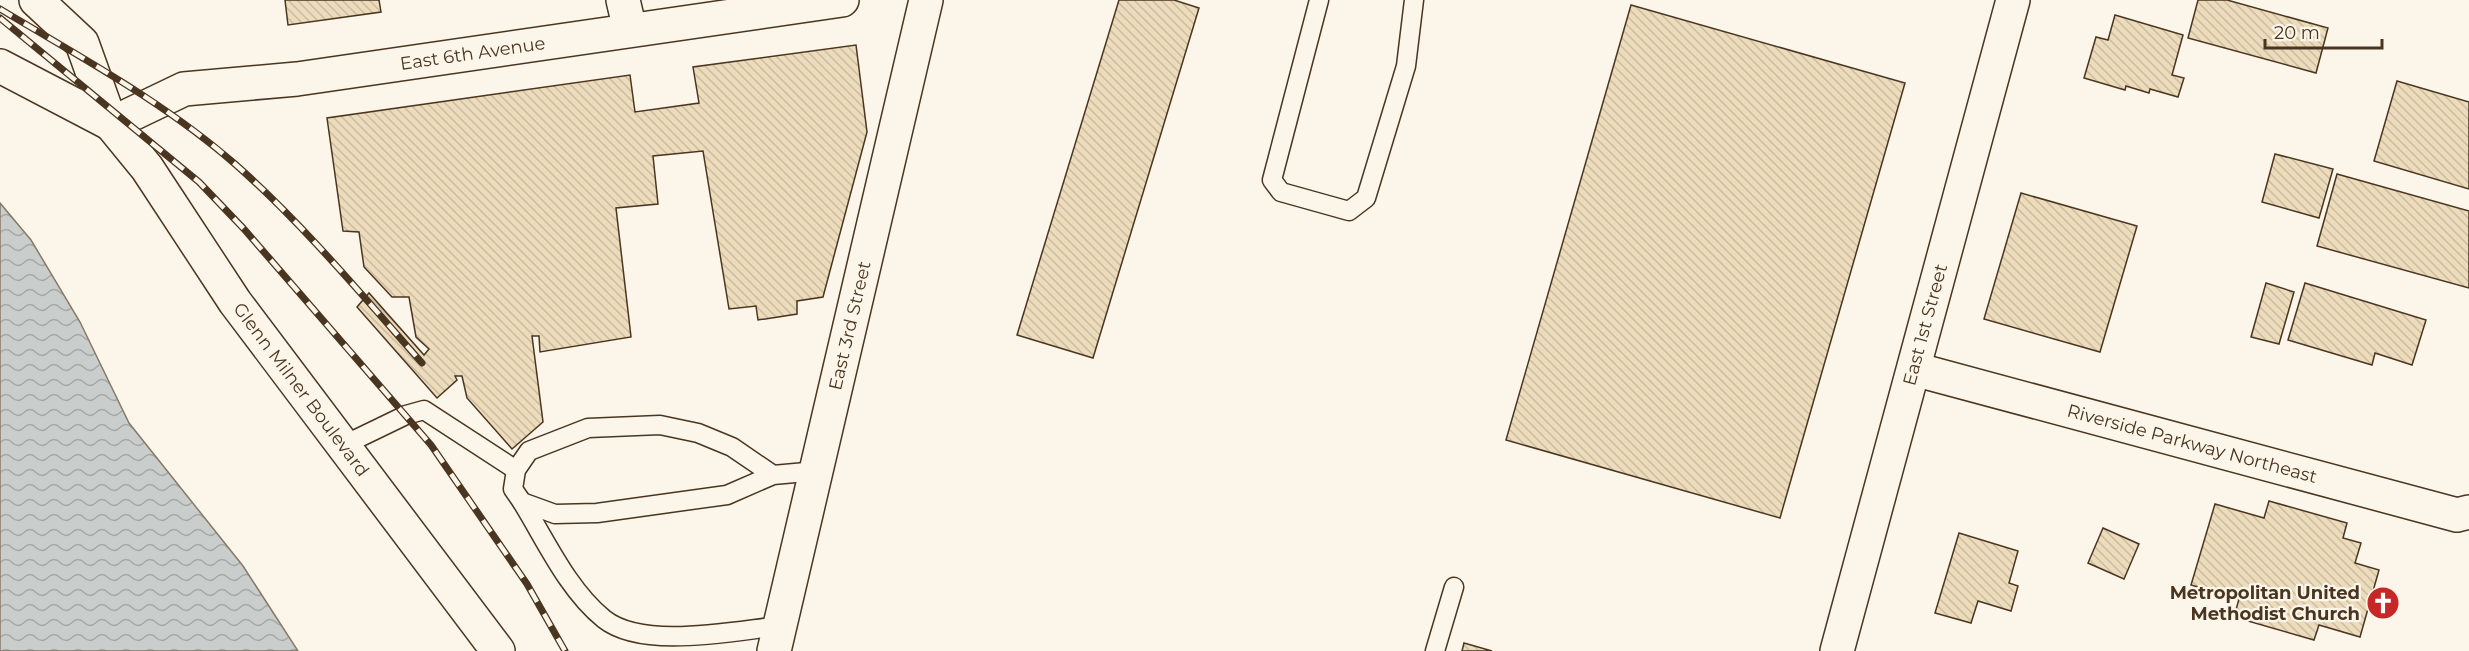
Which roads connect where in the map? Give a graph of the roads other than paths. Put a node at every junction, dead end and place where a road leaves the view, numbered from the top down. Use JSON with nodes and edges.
{"nodes":[{"id":1,"x":36,"y":0,"type":"edge"},
{"id":2,"x":842,"y":0,"type":"edge"},
{"id":3,"x":926,"y":0,"type":"edge"},
{"id":4,"x":1320,"y":0,"type":"edge"},
{"id":5,"x":1414,"y":0,"type":"edge"},
{"id":6,"x":2013,"y":0,"type":"edge"},
{"id":7,"x":626,"y":15,"type":"edge"},
{"id":8,"x":0,"y":66,"type":"edge"},
{"id":9,"x":111,"y":124,"type":"junction"},
{"id":10,"x":1914,"y":369,"type":"junction"},
{"id":11,"x":344,"y":445,"type":"junction"},
{"id":12,"x":516,"y":470,"type":"junction"},
{"id":13,"x":817,"y":471,"type":"junction"},
{"id":14,"x":773,"y":475,"type":"junction"},
{"id":15,"x":522,"y":502,"type":"junction"},
{"id":16,"x":2469,"y":512,"type":"edge"},
{"id":17,"x":1454,"y":587,"type":"dead end"},
{"id":18,"x":777,"y":639,"type":"edge"},
{"id":19,"x":498,"y":651,"type":"edge"},
{"id":20,"x":1435,"y":651,"type":"edge"},
{"id":21,"x":1838,"y":651,"type":"edge"}],
"edges":[{"from":1,"to":9,"type":"street","name":"Glenn Milner Boulevard"},
{"from":2,"to":7,"type":"street","name":"East 6th Avenue"},
{"from":3,"to":13,"type":"street","name":"East 3rd Street"},
{"from":4,"to":5,"type":"lane"},
{"from":6,"to":10,"type":"street","name":"East 1st Street"},
{"from":7,"to":9,"type":"street","name":"East 6th Avenue"},
{"from":8,"to":9,"type":"street","name":"Glenn Milner Boulevard"},
{"from":9,"to":11,"type":"street","name":"Glenn Milner Boulevard"},
{"from":10,"to":16,"type":"street","name":"Riverside Parkway Northeast"},
{"from":10,"to":21,"type":"street","name":"East 1st Street"},
{"from":11,"to":12,"type":"lane"},
{"from":11,"to":19,"type":"street","name":"Glenn Milner Boulevard"},
{"from":12,"to":14,"type":"lane"},
{"from":12,"to":15,"type":"lane"},
{"from":13,"to":14,"type":"lane"},
{"from":13,"to":18,"type":"street","name":"East 3rd Street"},
{"from":14,"to":15,"type":"lane"},
{"from":15,"to":18,"type":"lane"},
{"from":17,"to":20,"type":"lane"}]}
